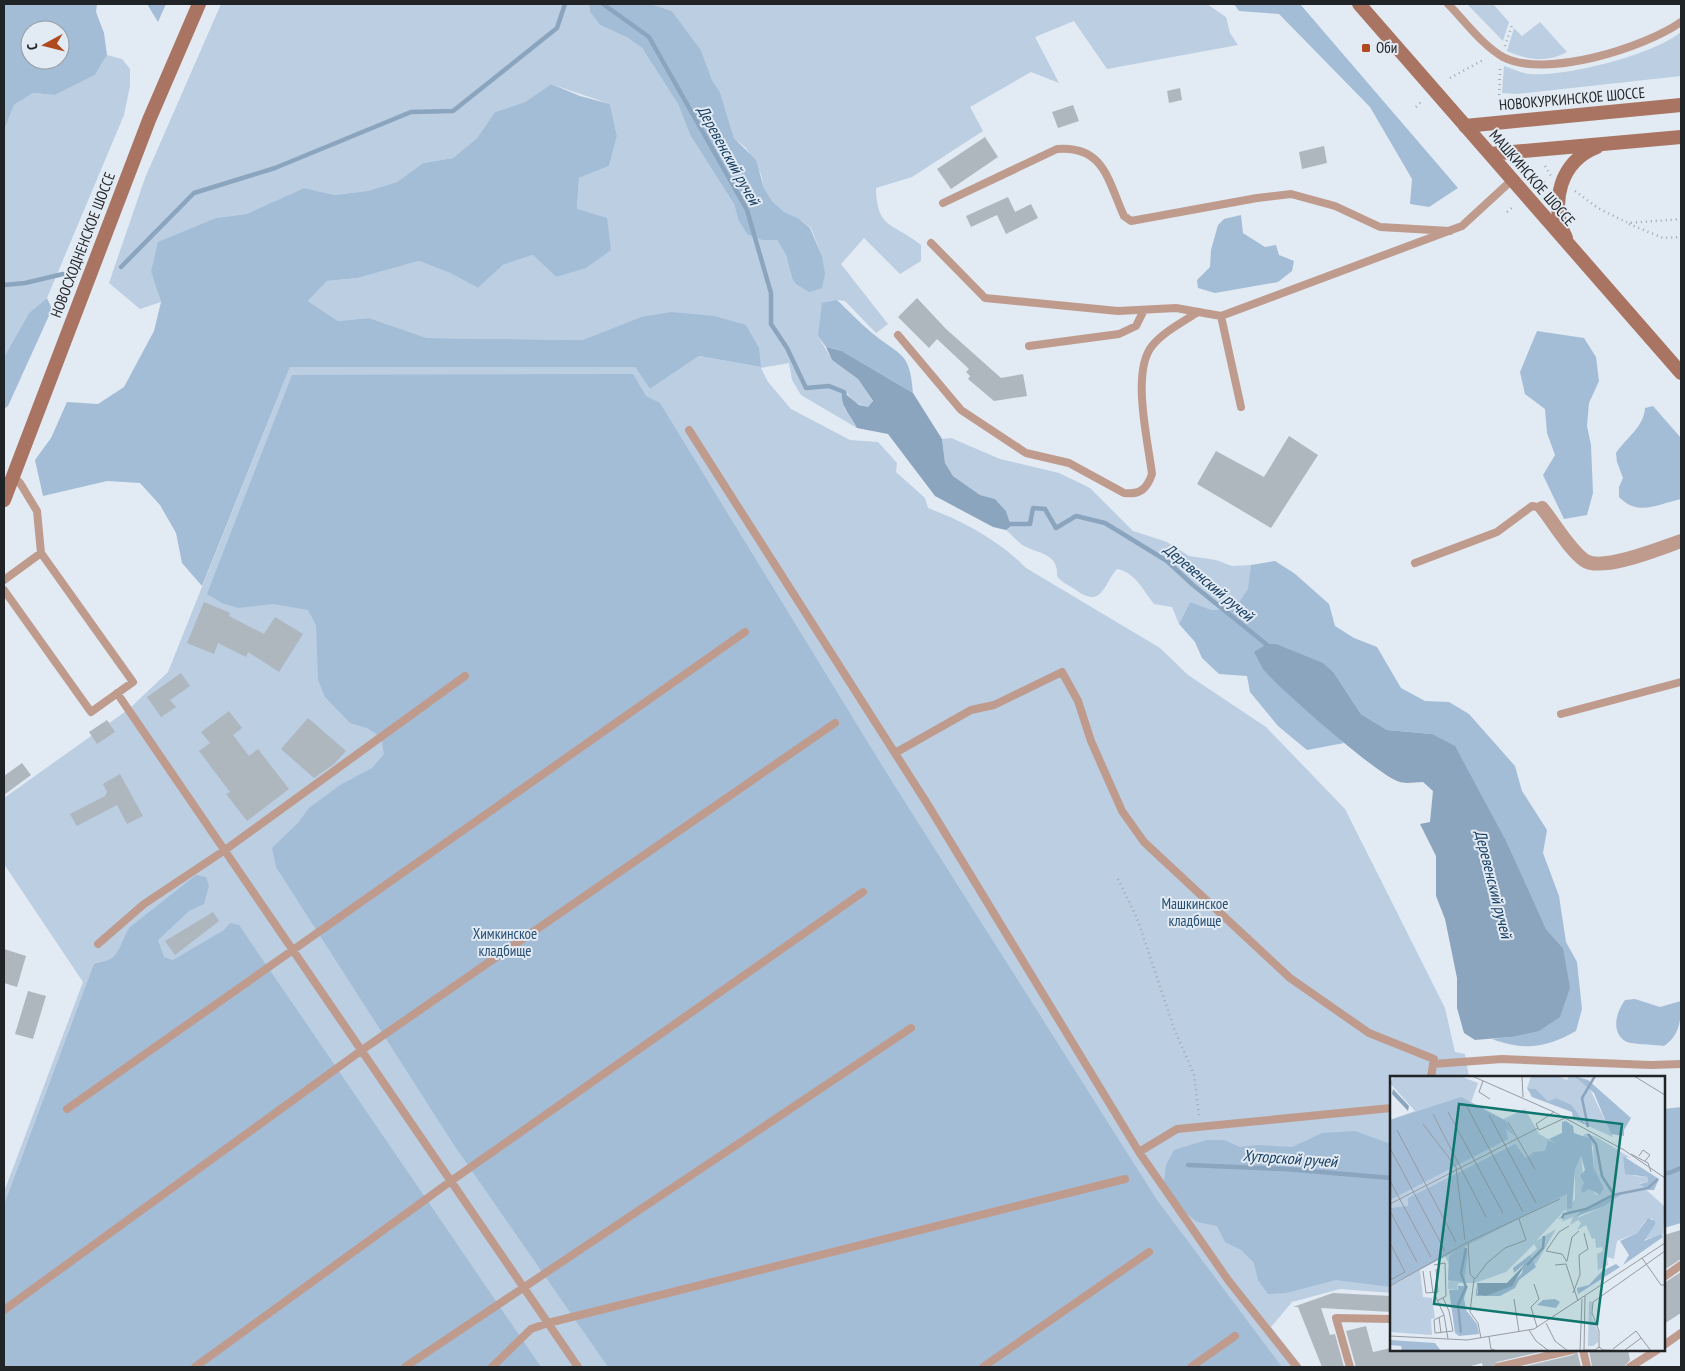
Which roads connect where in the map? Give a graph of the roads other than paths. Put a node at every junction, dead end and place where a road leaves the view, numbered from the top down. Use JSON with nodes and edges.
{"nodes":[{"id":1,"x":199,"y":4,"type":"edge"},
{"id":2,"x":1359,"y":4,"type":"edge"},
{"id":3,"x":1448,"y":4,"type":"edge"},
{"id":4,"x":1681,"y":22,"type":"edge"},
{"id":5,"x":1681,"y":105,"type":"edge"},
{"id":6,"x":1465,"y":126,"type":"junction"},
{"id":7,"x":1681,"y":137,"type":"edge"},
{"id":8,"x":1608,"y":144,"type":"junction"},
{"id":9,"x":1490,"y":154,"type":"junction"},
{"id":10,"x":1512,"y":180,"type":"junction"},
{"id":11,"x":943,"y":204,"type":"dead end"},
{"id":12,"x":1450,"y":231,"type":"junction"},
{"id":13,"x":931,"y":243,"type":"dead end"},
{"id":14,"x":1570,"y":245,"type":"junction"},
{"id":15,"x":1144,"y":310,"type":"junction"},
{"id":16,"x":1198,"y":312,"type":"junction"},
{"id":17,"x":1221,"y":316,"type":"junction"},
{"id":18,"x":898,"y":335,"type":"dead end"},
{"id":19,"x":1029,"y":346,"type":"dead end"},
{"id":20,"x":1681,"y":373,"type":"edge"},
{"id":21,"x":1241,"y":407,"type":"dead end"},
{"id":22,"x":689,"y":430,"type":"dead end"},
{"id":23,"x":14,"y":476,"type":"junction"},
{"id":24,"x":4,"y":500,"type":"edge"},
{"id":25,"x":1542,"y":508,"type":"joint"},
{"id":26,"x":1681,"y":541,"type":"edge"},
{"id":27,"x":41,"y":553,"type":"junction"},
{"id":28,"x":1415,"y":563,"type":"dead end"},
{"id":29,"x":4,"y":580,"type":"edge"},
{"id":30,"x":4,"y":590,"type":"edge"},
{"id":31,"x":745,"y":632,"type":"dead end"},
{"id":32,"x":465,"y":676,"type":"dead end"},
{"id":33,"x":1681,"y":682,"type":"edge"},
{"id":34,"x":118,"y":693,"type":"junction"},
{"id":35,"x":1561,"y":714,"type":"dead end"},
{"id":36,"x":835,"y":723,"type":"dead end"},
{"id":37,"x":895,"y":753,"type":"junction"},
{"id":38,"x":225,"y":850,"type":"junction"},
{"id":39,"x":863,"y":892,"type":"dead end"},
{"id":40,"x":98,"y":944,"type":"dead end"},
{"id":41,"x":293,"y":949,"type":"junction"},
{"id":42,"x":911,"y":1028,"type":"dead end"},
{"id":43,"x":362,"y":1050,"type":"junction"},
{"id":44,"x":1433,"y":1064,"type":"junction"},
{"id":45,"x":1681,"y":1064,"type":"edge"},
{"id":46,"x":1432,"y":1076,"type":"edge"},
{"id":47,"x":1390,"y":1108,"type":"edge"},
{"id":48,"x":67,"y":1109,"type":"dead end"},
{"id":49,"x":1138,"y":1152,"type":"junction"},
{"id":50,"x":1125,"y":1179,"type":"dead end"},
{"id":51,"x":451,"y":1181,"type":"junction"},
{"id":52,"x":1149,"y":1252,"type":"dead end"},
{"id":53,"x":1681,"y":1265,"type":"edge"},
{"id":54,"x":1665,"y":1275,"type":"edge"},
{"id":55,"x":523,"y":1287,"type":"junction"},
{"id":56,"x":4,"y":1310,"type":"edge"},
{"id":57,"x":1390,"y":1319,"type":"edge"},
{"id":58,"x":548,"y":1323,"type":"junction"},
{"id":59,"x":1681,"y":1333,"type":"edge"},
{"id":60,"x":1235,"y":1336,"type":"dead end"},
{"id":61,"x":1665,"y":1344,"type":"edge"},
{"id":62,"x":1568,"y":1351,"type":"edge"},
{"id":63,"x":1583,"y":1351,"type":"edge"},
{"id":64,"x":1653,"y":1351,"type":"edge"},
{"id":65,"x":195,"y":1367,"type":"edge"},
{"id":66,"x":405,"y":1367,"type":"edge"},
{"id":67,"x":492,"y":1367,"type":"edge"},
{"id":68,"x":578,"y":1367,"type":"edge"},
{"id":69,"x":983,"y":1367,"type":"edge"},
{"id":70,"x":1191,"y":1367,"type":"edge"},
{"id":71,"x":1298,"y":1367,"type":"edge"},
{"id":72,"x":1350,"y":1367,"type":"edge"},
{"id":73,"x":1498,"y":1367,"type":"edge"},
{"id":74,"x":1587,"y":1367,"type":"edge"},
{"id":75,"x":1630,"y":1367,"type":"edge"}],
"edges":[{"from":1,"to":23,"type":"main road","name":"НОВОСХОДНЕНСКОЕ ШОССЕ"},
{"from":2,"to":6,"type":"main road","name":"МАШКИНСКОЕ ШОССЕ"},
{"from":3,"to":4,"type":"lane"},
{"from":5,"to":6,"type":"main road","name":"НОВОКУРКИНСКОЕ ШОССЕ"},
{"from":6,"to":9,"type":"main road","name":"МАШКИНСКОЕ ШОССЕ"},
{"from":7,"to":8,"type":"main road"},
{"from":8,"to":9,"type":"main road"},
{"from":8,"to":14,"type":"main road"},
{"from":9,"to":10,"type":"main road","name":"МАШКИНСКОЕ ШОССЕ"},
{"from":10,"to":12,"type":"lane"},
{"from":10,"to":14,"type":"main road","name":"МАШКИНСКОЕ ШОССЕ"},
{"from":11,"to":12,"type":"lane"},
{"from":12,"to":17,"type":"lane"},
{"from":13,"to":15,"type":"lane"},
{"from":14,"to":20,"type":"main road","name":"МАШКИНСКОЕ ШОССЕ"},
{"from":15,"to":16,"type":"lane"},
{"from":15,"to":19,"type":"lane"},
{"from":16,"to":17,"type":"lane"},
{"from":16,"to":18,"type":"lane"},
{"from":17,"to":21,"type":"lane"},
{"from":22,"to":37,"type":"lane"},
{"from":23,"to":24,"type":"main road","name":"НОВОСХОДНЕНСКОЕ ШОССЕ"},
{"from":23,"to":27,"type":"lane"},
{"from":25,"to":26,"type":"street"},
{"from":25,"to":28,"type":"lane"},
{"from":27,"to":29,"type":"lane"},
{"from":27,"to":34,"type":"lane"},
{"from":30,"to":34,"type":"lane"},
{"from":31,"to":41,"type":"lane"},
{"from":32,"to":38,"type":"lane"},
{"from":33,"to":35,"type":"lane"},
{"from":34,"to":38,"type":"lane"},
{"from":36,"to":43,"type":"lane"},
{"from":37,"to":44,"type":"lane"},
{"from":37,"to":49,"type":"lane"},
{"from":38,"to":40,"type":"lane"},
{"from":38,"to":41,"type":"lane"},
{"from":39,"to":51,"type":"lane"},
{"from":41,"to":43,"type":"lane"},
{"from":41,"to":48,"type":"lane"},
{"from":42,"to":55,"type":"lane"},
{"from":43,"to":51,"type":"lane"},
{"from":43,"to":56,"type":"lane"},
{"from":44,"to":45,"type":"lane"},
{"from":44,"to":46,"type":"lane"},
{"from":47,"to":49,"type":"lane"},
{"from":49,"to":71,"type":"lane"},
{"from":50,"to":58,"type":"lane"},
{"from":51,"to":55,"type":"lane"},
{"from":51,"to":65,"type":"lane"},
{"from":52,"to":69,"type":"lane"},
{"from":53,"to":54,"type":"lane"},
{"from":55,"to":58,"type":"lane"},
{"from":55,"to":66,"type":"lane"},
{"from":57,"to":72,"type":"lane"},
{"from":58,"to":67,"type":"lane"},
{"from":58,"to":68,"type":"lane"},
{"from":59,"to":61,"type":"lane"},
{"from":60,"to":70,"type":"lane"},
{"from":62,"to":73,"type":"lane"},
{"from":63,"to":74,"type":"lane"},
{"from":64,"to":75,"type":"lane"}]}
